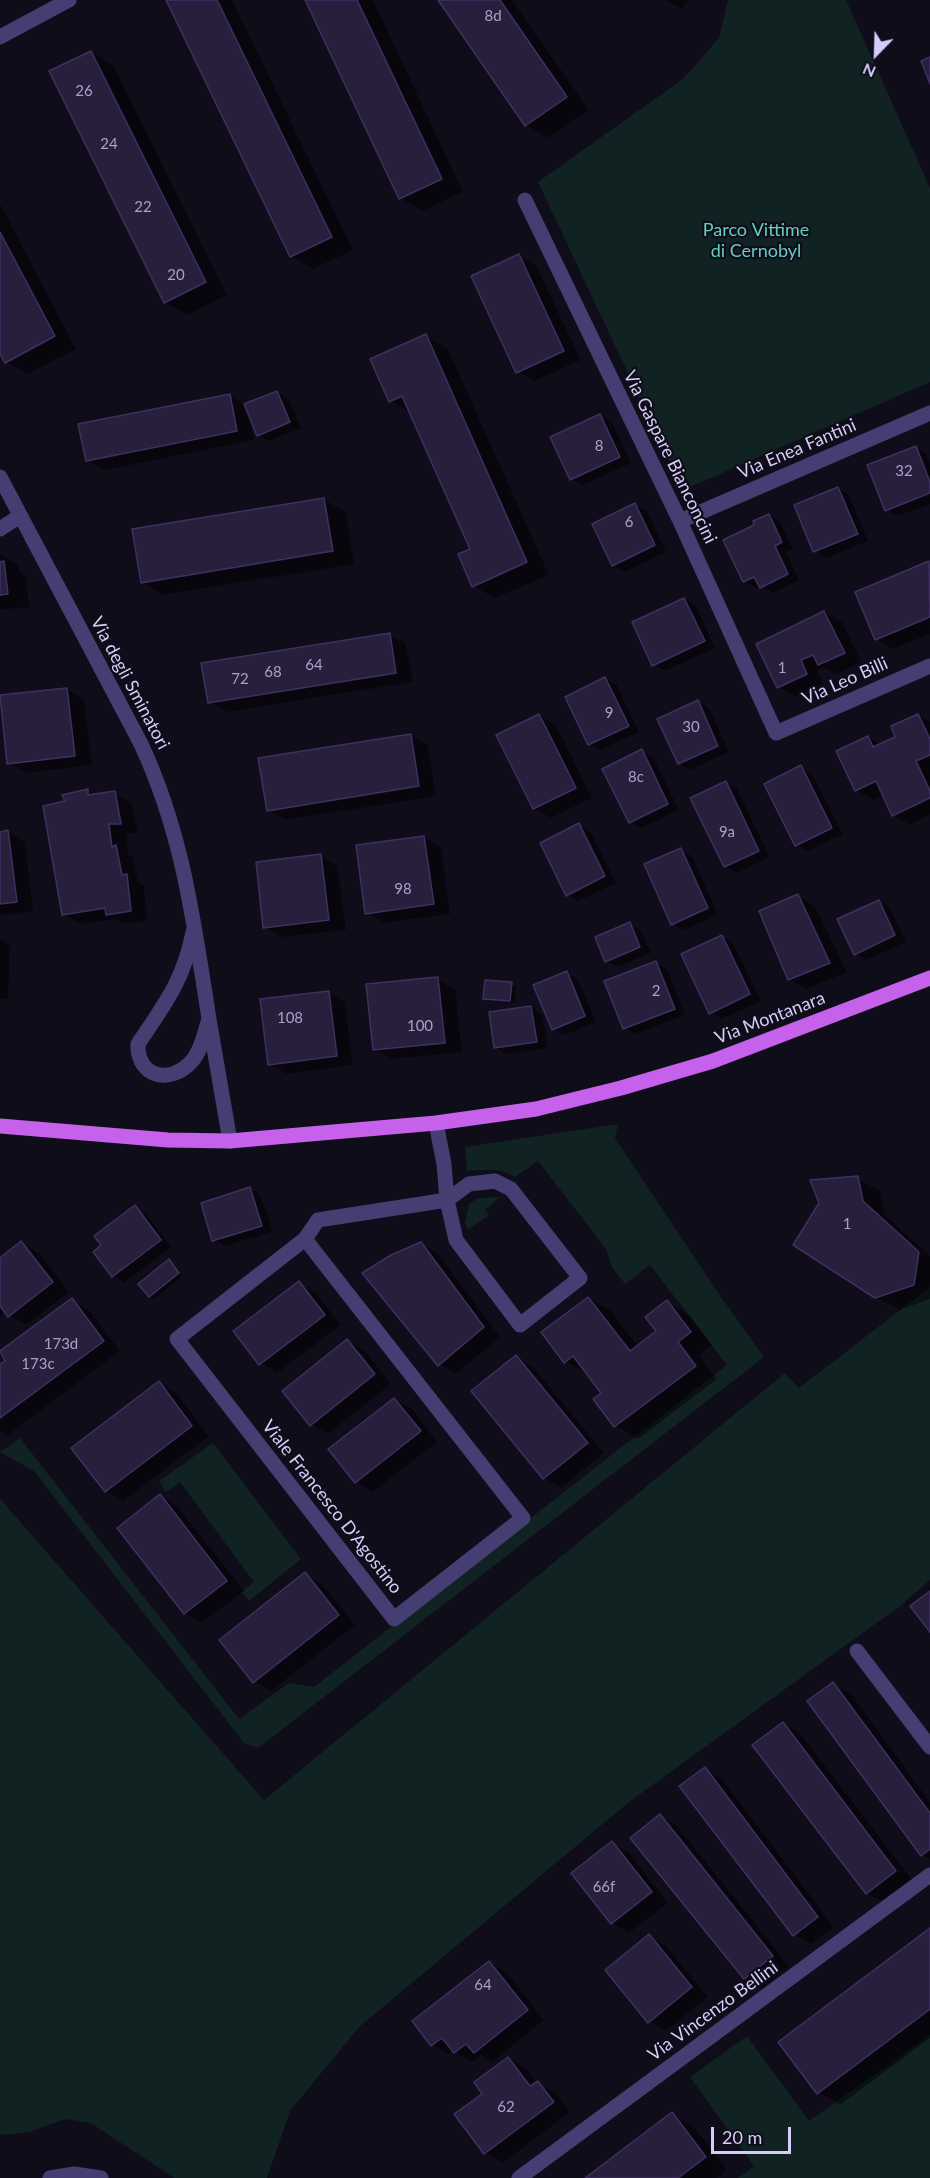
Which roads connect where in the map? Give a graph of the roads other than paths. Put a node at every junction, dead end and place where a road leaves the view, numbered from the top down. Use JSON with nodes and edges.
{"nodes":[{"id":1,"x":69,"y":0,"type":"edge"},
{"id":2,"x":2,"y":34,"type":"edge"},
{"id":3,"x":525,"y":200,"type":"dead end"},
{"id":4,"x":930,"y":413,"type":"edge"},
{"id":5,"x":0,"y":477,"type":"edge"},
{"id":6,"x":0,"y":515,"type":"edge"},
{"id":7,"x":20,"y":516,"type":"junction"},
{"id":8,"x":680,"y":521,"type":"junction"},
{"id":9,"x":0,"y":529,"type":"edge"},
{"id":10,"x":930,"y":666,"type":"edge"},
{"id":11,"x":776,"y":733,"type":"joint"},
{"id":12,"x":195,"y":920,"type":"junction"},
{"id":13,"x":930,"y":978,"type":"edge"},
{"id":14,"x":209,"y":1018,"type":"junction"},
{"id":15,"x":436,"y":1123,"type":"junction"},
{"id":16,"x":0,"y":1126,"type":"edge"},
{"id":17,"x":230,"y":1141,"type":"junction"},
{"id":18,"x":447,"y":1200,"type":"junction"},
{"id":19,"x":305,"y":1239,"type":"junction"},
{"id":20,"x":857,"y":1651,"type":"dead end"},
{"id":21,"x":930,"y":1747,"type":"edge"},
{"id":22,"x":930,"y":1875,"type":"edge"},
{"id":23,"x":50,"y":2178,"type":"edge"},
{"id":24,"x":101,"y":2178,"type":"edge"},
{"id":25,"x":519,"y":2178,"type":"edge"}],
"edges":[{"from":1,"to":2,"type":"street"},
{"from":3,"to":8,"type":"street","name":"Via Gaspare Bianconcini"},
{"from":4,"to":8,"type":"street","name":"Via Enea Fantini"},
{"from":5,"to":7,"type":"street","name":"Via degli Sminatori"},
{"from":6,"to":7,"type":"street"},
{"from":7,"to":9,"type":"street"},
{"from":7,"to":12,"type":"street","name":"Via degli Sminatori"},
{"from":8,"to":11,"type":"street","name":"Via Gaspare Bianconcini"},
{"from":10,"to":11,"type":"street","name":"Via Leo Billi"},
{"from":12,"to":14,"type":"street","name":"Via degli Sminatori"},
{"from":12,"to":14,"type":"street","name":"Via degli Sminatori"},
{"from":13,"to":15,"type":"main road","name":"Via Montanara"},
{"from":14,"to":17,"type":"street","name":"Via degli Sminatori"},
{"from":15,"to":17,"type":"main road"},
{"from":15,"to":18,"type":"street","name":"Viale Francesco D'Agostino"},
{"from":16,"to":17,"type":"main road"},
{"from":18,"to":18,"type":"street","name":"Viale Francesco D'Agostino"},
{"from":18,"to":19,"type":"street","name":"Viale Francesco D'Agostino"},
{"from":19,"to":19,"type":"street","name":"Viale Francesco D'Agostino"},
{"from":20,"to":21,"type":"street"},
{"from":22,"to":25,"type":"street","name":"Via Vincenzo Bellini"},
{"from":23,"to":24,"type":"street"}]}
